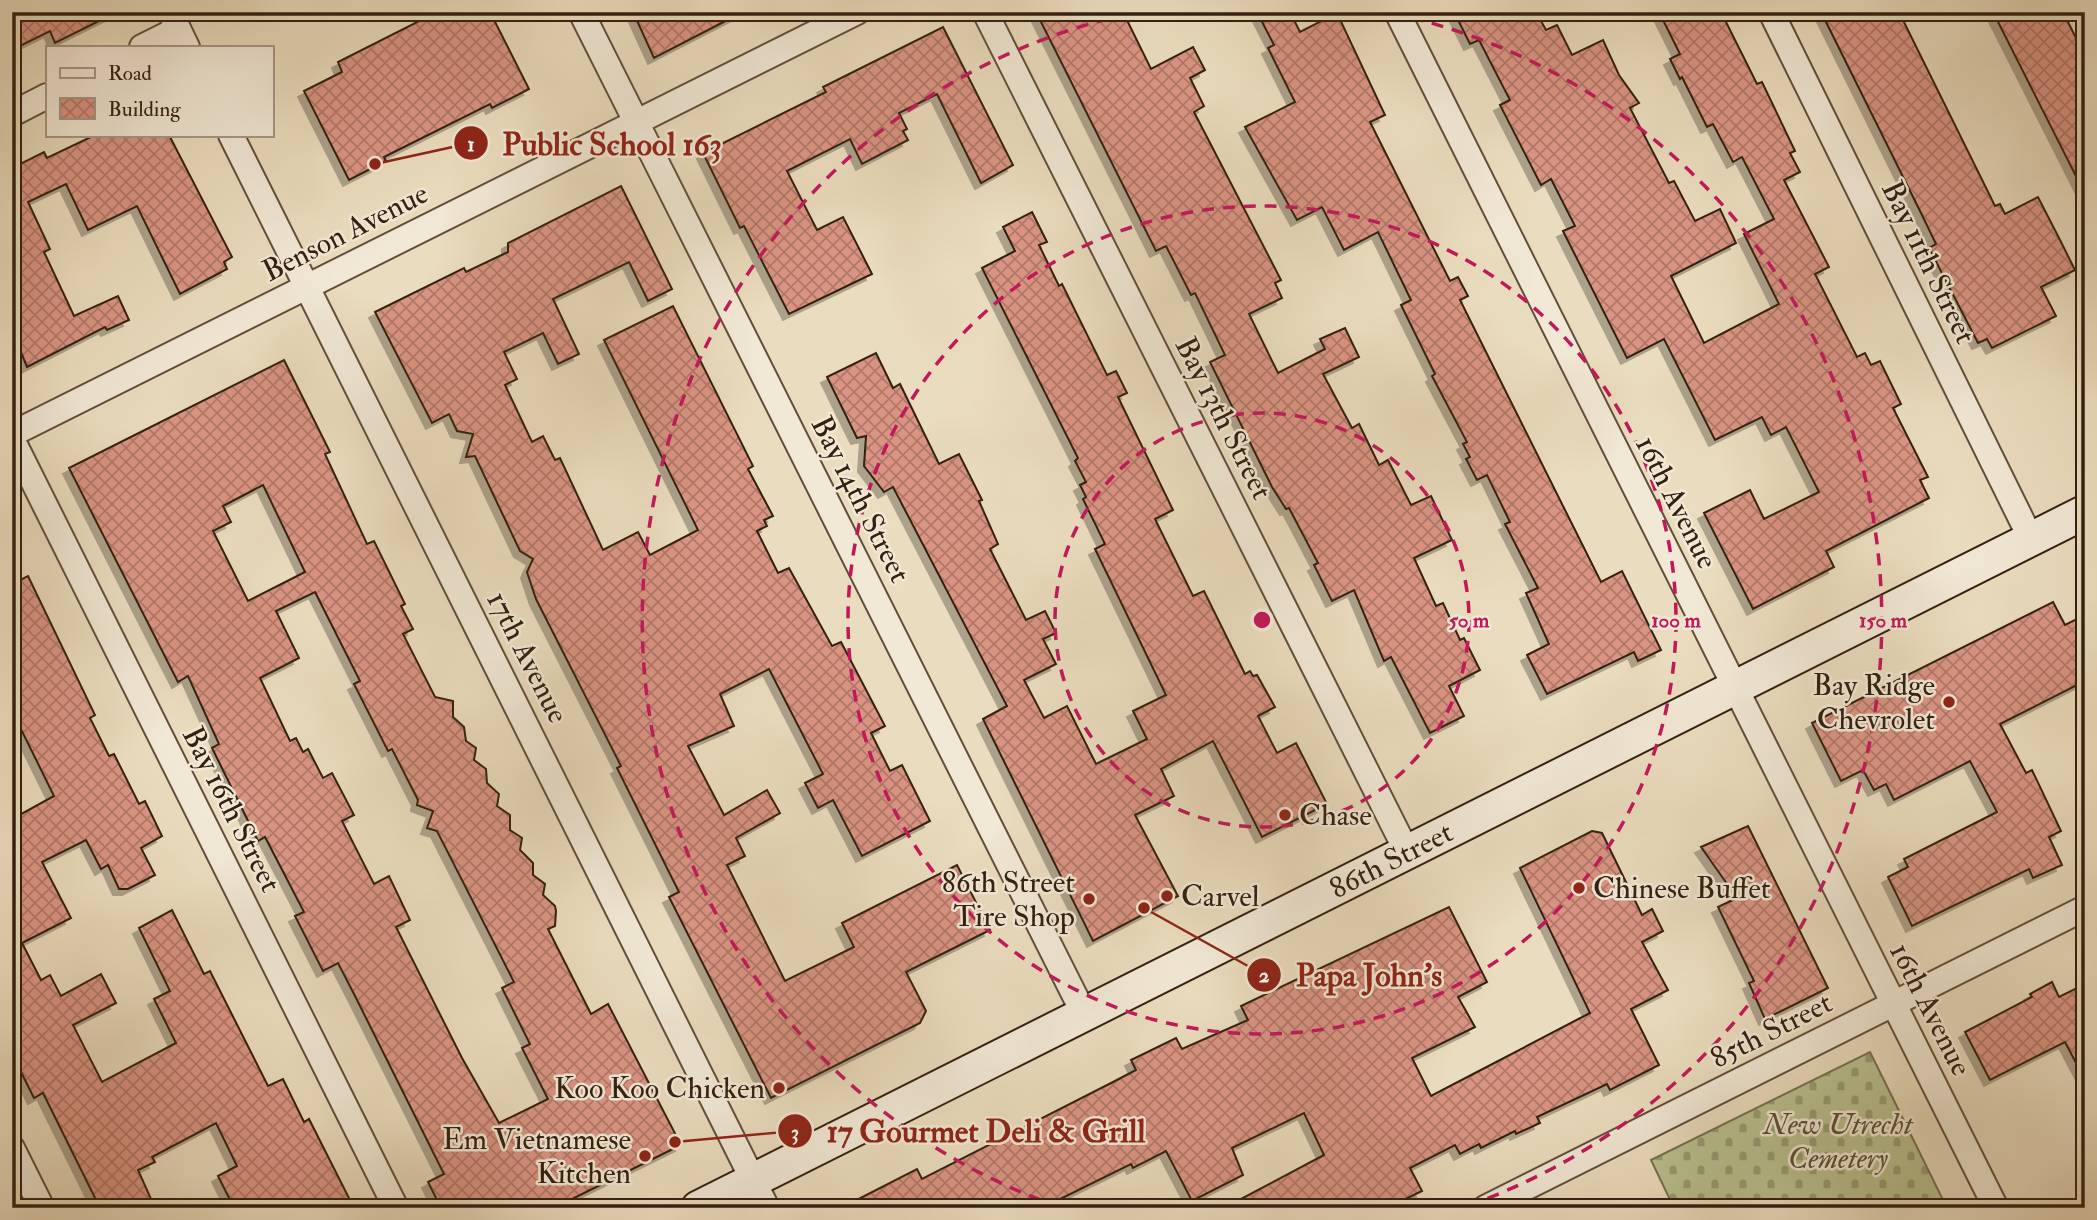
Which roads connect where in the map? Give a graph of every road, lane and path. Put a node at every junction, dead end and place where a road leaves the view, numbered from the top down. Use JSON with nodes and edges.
{"nodes":[{"id":1,"x":581,"y":12,"type":"edge"},
{"id":2,"x":857,"y":12,"type":"edge"},
{"id":3,"x":985,"y":12,"type":"edge"},
{"id":4,"x":1397,"y":12,"type":"edge"},
{"id":5,"x":1771,"y":12,"type":"edge"},
{"id":6,"x":178,"y":30,"type":"edge"},
{"id":7,"x":144,"y":46,"type":"edge"},
{"id":8,"x":46,"y":97,"type":"edge"},
{"id":9,"x":12,"y":114,"type":"edge"},
{"id":10,"x":636,"y":122,"type":"junction"},
{"id":11,"x":232,"y":136,"type":"edge"},
{"id":12,"x":307,"y":286,"type":"junction"},
{"id":13,"x":12,"y":437,"type":"edge"},
{"id":14,"x":2085,"y":512,"type":"edge"},
{"id":15,"x":2031,"y":539,"type":"junction"},
{"id":16,"x":1735,"y":687,"type":"junction"},
{"id":17,"x":1407,"y":852,"type":"junction"},
{"id":18,"x":2085,"y":908,"type":"edge"},
{"id":19,"x":1894,"y":1004,"type":"junction"},
{"id":20,"x":1084,"y":1014,"type":"junction"},
{"id":21,"x":12,"y":1148,"type":"edge"},
{"id":22,"x":761,"y":1194,"type":"edge"},
{"id":23,"x":42,"y":1208,"type":"edge"},
{"id":24,"x":396,"y":1208,"type":"edge"},
{"id":25,"x":698,"y":1208,"type":"edge"},
{"id":26,"x":1485,"y":1208,"type":"edge"},
{"id":27,"x":1996,"y":1208,"type":"edge"}],
"edges":[{"from":1,"to":10,"type":"street","name":"Bay 14th Street"},
{"from":2,"to":10,"type":"street","name":"Benson Avenue"},
{"from":3,"to":17,"type":"street","name":"Bay 13th Street"},
{"from":4,"to":16,"type":"street","name":"16th Avenue"},
{"from":5,"to":15,"type":"street","name":"Bay 11th Street"},
{"from":6,"to":7,"type":"street"},
{"from":8,"to":9,"type":"street"},
{"from":10,"to":12,"type":"street","name":"Benson Avenue"},
{"from":10,"to":20,"type":"street","name":"Bay 14th Street"},
{"from":11,"to":12,"type":"street","name":"17th Avenue"},
{"from":12,"to":13,"type":"street","name":"Benson Avenue"},
{"from":12,"to":22,"type":"street","name":"17th Avenue"},
{"from":13,"to":24,"type":"street","name":"Bay 16th Street"},
{"from":14,"to":15,"type":"main road","name":"86th Street"},
{"from":15,"to":16,"type":"main road","name":"86th Street"},
{"from":16,"to":17,"type":"main road","name":"86th Street"},
{"from":16,"to":19,"type":"street","name":"16th Avenue"},
{"from":17,"to":20,"type":"main road","name":"86th Street"},
{"from":18,"to":19,"type":"street","name":"85th Street"},
{"from":19,"to":26,"type":"street","name":"85th Street"},
{"from":19,"to":27,"type":"street","name":"16th Avenue"},
{"from":20,"to":22,"type":"main road","name":"86th Street"},
{"from":21,"to":23,"type":"street"},
{"from":22,"to":25,"type":"main road","name":"86th Street"}]}
